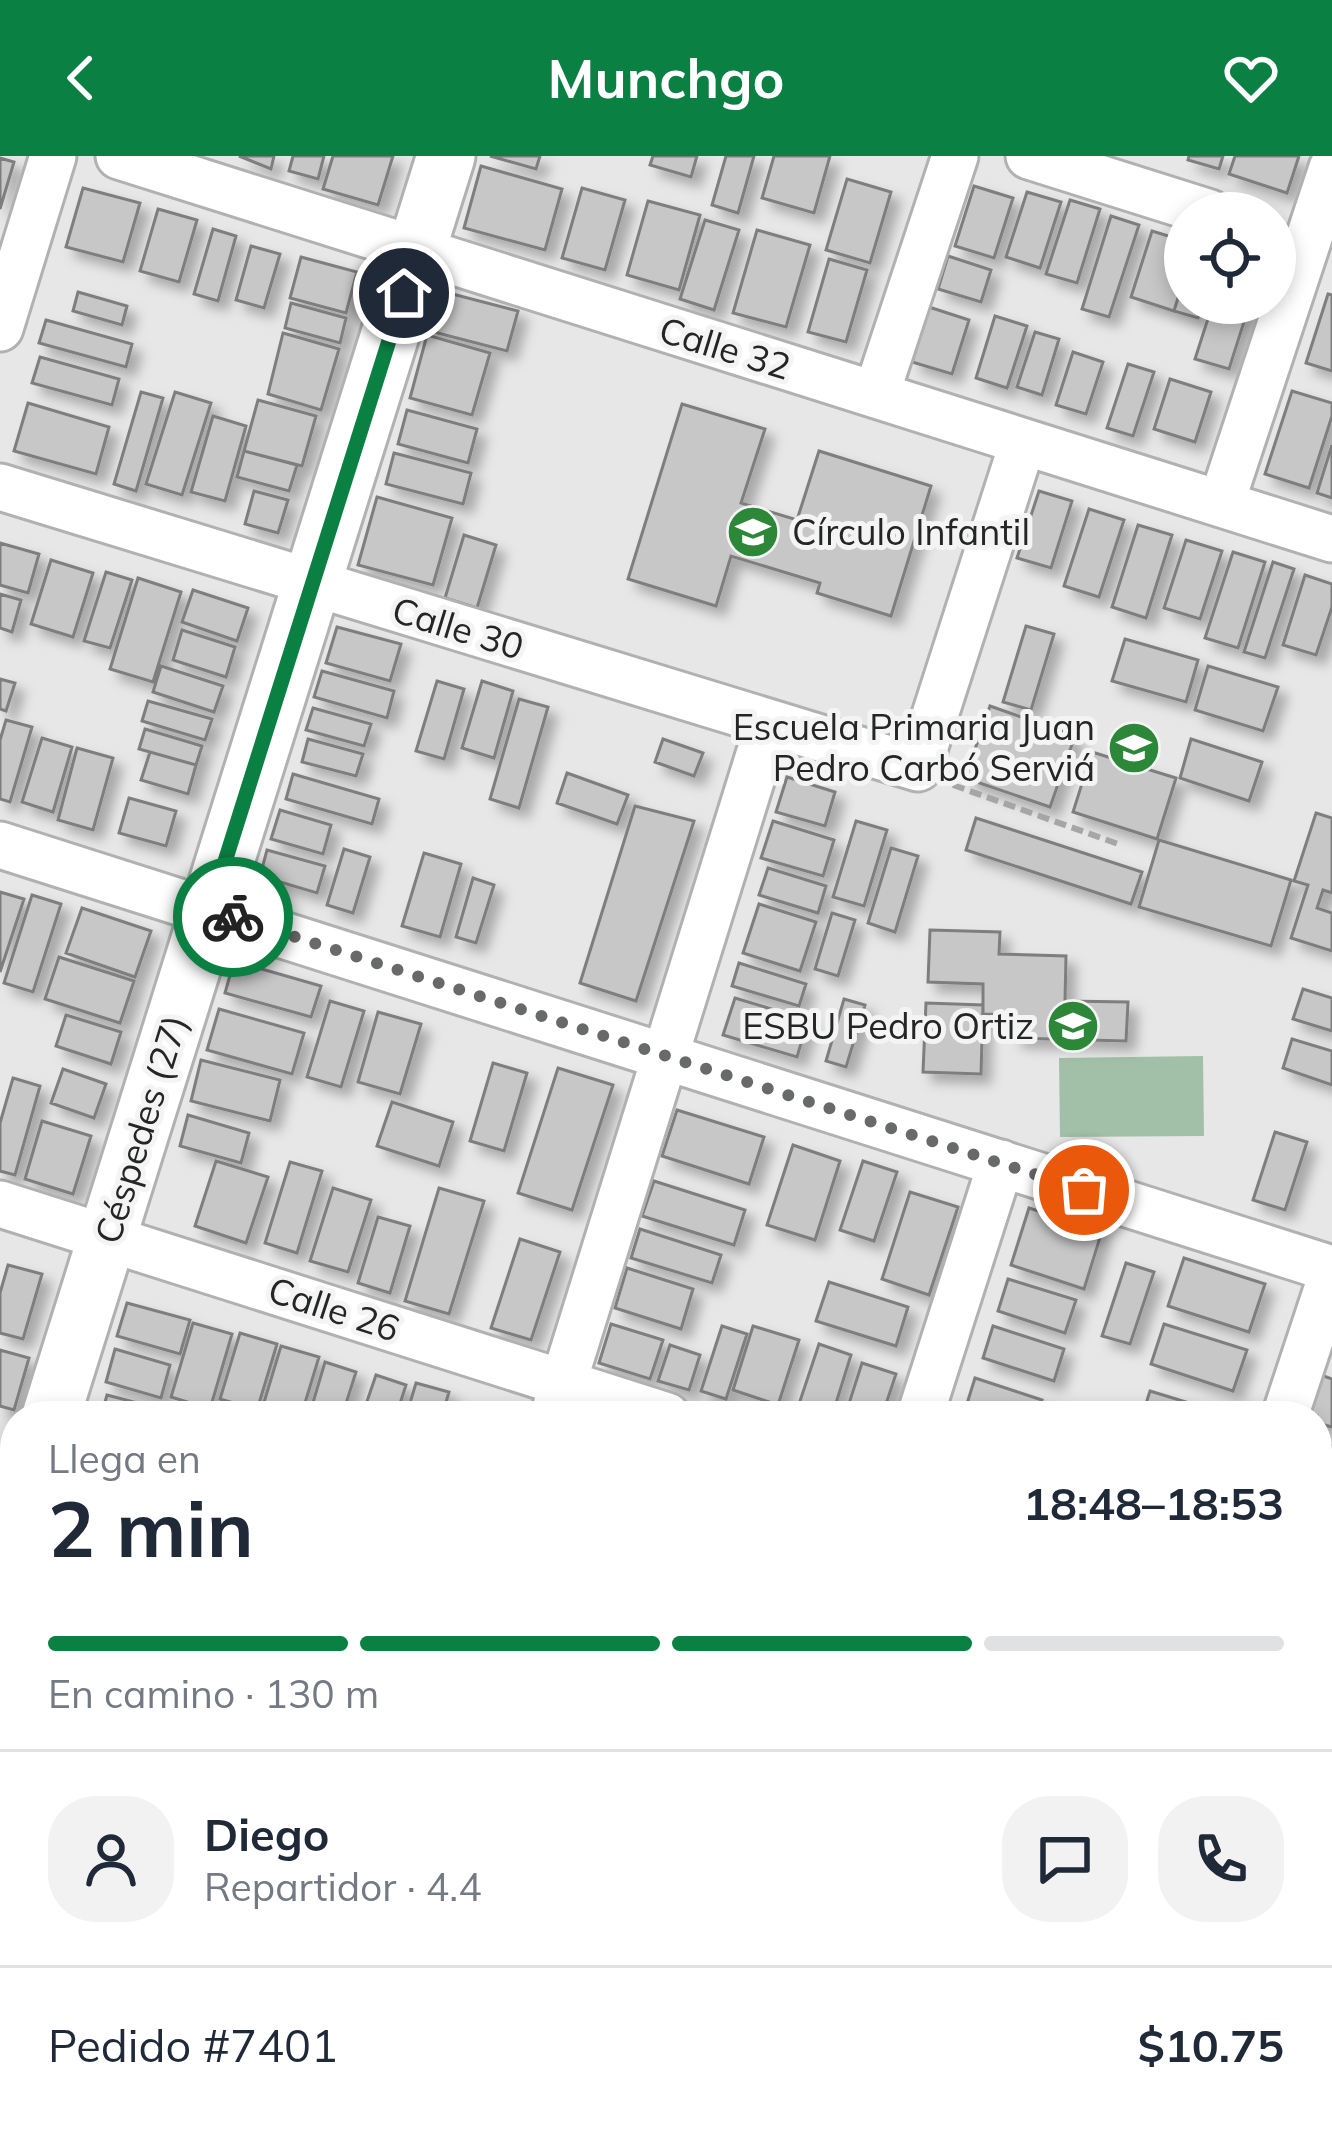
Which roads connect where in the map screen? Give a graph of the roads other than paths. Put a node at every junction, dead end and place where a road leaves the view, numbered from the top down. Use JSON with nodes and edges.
{"nodes":[{"id":1,"x":53,"y":156,"type":"edge"},
{"id":2,"x":119,"y":156,"type":"edge"},
{"id":3,"x":446,"y":156,"type":"edge"},
{"id":4,"x":955,"y":156,"type":"edge"},
{"id":5,"x":1029,"y":156,"type":"edge"},
{"id":6,"x":1332,"y":168,"type":"edge"},
{"id":7,"x":1164,"y":199,"type":"edge"},
{"id":8,"x":1305,"y":243,"type":"edge"},
{"id":9,"x":417,"y":251,"type":"junction"},
{"id":10,"x":0,"y":328,"type":"edge"},
{"id":11,"x":876,"y":395,"type":"junction"},
{"id":12,"x":1023,"y":442,"type":"junction"},
{"id":13,"x":0,"y":487,"type":"edge"},
{"id":14,"x":1221,"y":504,"type":"junction"},
{"id":15,"x":1332,"y":539,"type":"edge"},
{"id":16,"x":312,"y":584,"type":"junction"},
{"id":17,"x":769,"y":723,"type":"junction"},
{"id":18,"x":0,"y":845,"type":"edge"},
{"id":19,"x":210,"y":909,"type":"junction"},
{"id":20,"x":665,"y":1055,"type":"junction"},
{"id":21,"x":1001,"y":1163,"type":"junction"},
{"id":22,"x":0,"y":1204,"type":"edge"},
{"id":23,"x":108,"y":1236,"type":"junction"},
{"id":24,"x":1332,"y":1271,"type":"edge"},
{"id":25,"x":558,"y":1399,"type":"edge"},
{"id":26,"x":57,"y":1401,"type":"edge"},
{"id":27,"x":925,"y":1401,"type":"edge"},
{"id":28,"x":1290,"y":1401,"type":"edge"}],
"edges":[{"from":1,"to":10,"type":"street"},
{"from":2,"to":9,"type":"street","name":"Calle 32"},
{"from":3,"to":9,"type":"main road","name":"Céspedes (27)"},
{"from":4,"to":11,"type":"street"},
{"from":5,"to":7,"type":"street"},
{"from":6,"to":8,"type":"street"},
{"from":8,"to":14,"type":"street"},
{"from":9,"to":11,"type":"street","name":"Calle 32"},
{"from":9,"to":16,"type":"main road","name":"Céspedes (27)"},
{"from":11,"to":12,"type":"street","name":"Calle 32"},
{"from":12,"to":14,"type":"street","name":"Calle 32"},
{"from":12,"to":17,"type":"street","name":"Calle 30"},
{"from":13,"to":16,"type":"street","name":"Calle 30"},
{"from":14,"to":15,"type":"street","name":"Calle 32"},
{"from":16,"to":17,"type":"street","name":"Calle 30"},
{"from":16,"to":19,"type":"main road","name":"Céspedes (27)"},
{"from":17,"to":20,"type":"street"},
{"from":18,"to":19,"type":"street"},
{"from":19,"to":20,"type":"street"},
{"from":19,"to":23,"type":"main road","name":"Céspedes (27)"},
{"from":20,"to":21,"type":"street"},
{"from":20,"to":25,"type":"street"},
{"from":21,"to":24,"type":"street"},
{"from":21,"to":27,"type":"street"},
{"from":22,"to":23,"type":"street","name":"Calle 26"},
{"from":23,"to":25,"type":"street","name":"Calle 26"},
{"from":23,"to":26,"type":"main road","name":"Céspedes (27)"},
{"from":24,"to":28,"type":"street"}]}
